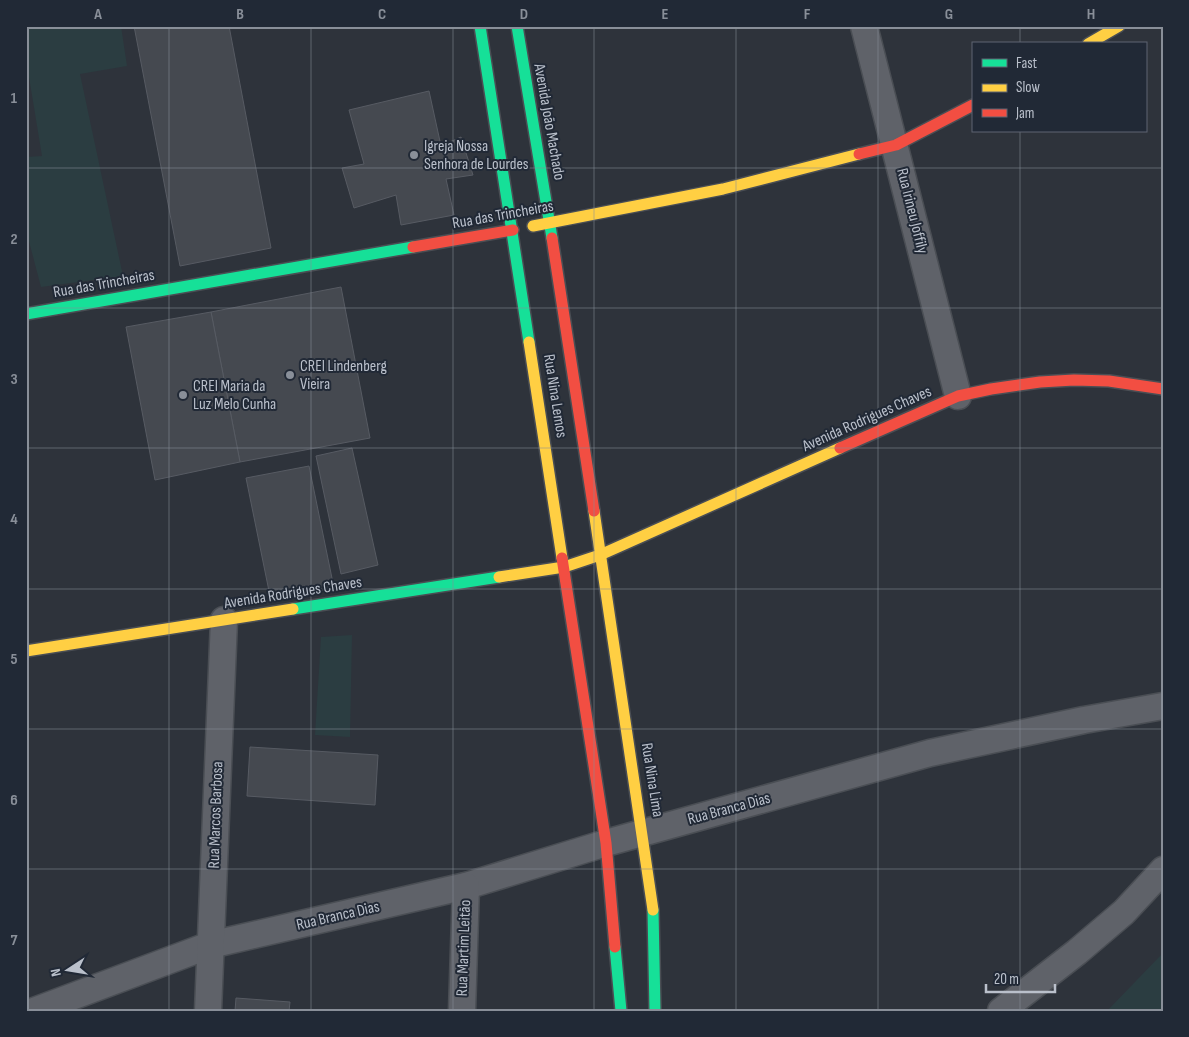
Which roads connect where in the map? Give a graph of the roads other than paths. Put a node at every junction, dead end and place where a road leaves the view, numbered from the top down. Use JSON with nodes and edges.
{"nodes":[{"id":1,"x":480,"y":26,"type":"edge"},
{"id":2,"x":517,"y":26,"type":"edge"},
{"id":3,"x":864,"y":26,"type":"edge"},
{"id":4,"x":972,"y":106,"type":"edge"},
{"id":5,"x":896,"y":145,"type":"junction"},
{"id":6,"x":550,"y":223,"type":"junction"},
{"id":7,"x":513,"y":230,"type":"junction"},
{"id":8,"x":26,"y":314,"type":"edge"},
{"id":9,"x":1163,"y":389,"type":"edge"},
{"id":10,"x":958,"y":396,"type":"junction"},
{"id":11,"x":600,"y":555,"type":"junction"},
{"id":12,"x":564,"y":567,"type":"junction"},
{"id":13,"x":224,"y":620,"type":"junction"},
{"id":14,"x":26,"y":651,"type":"edge"},
{"id":15,"x":1163,"y":706,"type":"edge"},
{"id":16,"x":644,"y":833,"type":"junction"},
{"id":17,"x":606,"y":843,"type":"junction"},
{"id":18,"x":1163,"y":870,"type":"edge"},
{"id":19,"x":466,"y":886,"type":"junction"},
{"id":20,"x":210,"y":945,"type":"junction"},
{"id":21,"x":34,"y":1011,"type":"edge"},
{"id":22,"x":208,"y":1011,"type":"edge"},
{"id":23,"x":462,"y":1011,"type":"edge"},
{"id":24,"x":621,"y":1011,"type":"edge"},
{"id":25,"x":655,"y":1011,"type":"edge"},
{"id":26,"x":1001,"y":1011,"type":"edge"}],
"edges":[{"from":1,"to":7,"type":"main road"},
{"from":2,"to":6,"type":"main road","name":"Avenida João Machado"},
{"from":3,"to":5,"type":"street","name":"Rua Irineu Joffily"},
{"from":4,"to":5,"type":"main road","name":"Rua das Trincheiras"},
{"from":5,"to":6,"type":"main road","name":"Rua das Trincheiras"},
{"from":5,"to":10,"type":"street","name":"Rua Irineu Joffily"},
{"from":6,"to":7,"type":"main road","name":"Rua das Trincheiras"},
{"from":6,"to":11,"type":"main road","name":"Rua Nina Lemos"},
{"from":7,"to":8,"type":"main road","name":"Rua das Trincheiras"},
{"from":7,"to":12,"type":"main road","name":"Rua Nina Lemos"},
{"from":9,"to":10,"type":"main road","name":"Avenida Rodrigues Chaves"},
{"from":10,"to":11,"type":"main road","name":"Avenida Rodrigues Chaves"},
{"from":11,"to":12,"type":"main road","name":"Avenida Rodrigues Chaves"},
{"from":11,"to":16,"type":"main road","name":"Rua Nina Lima"},
{"from":12,"to":13,"type":"main road","name":"Avenida Rodrigues Chaves"},
{"from":12,"to":17,"type":"main road"},
{"from":13,"to":14,"type":"main road","name":"Avenida Rodrigues Chaves"},
{"from":13,"to":20,"type":"street","name":"Rua Marcos Barbosa"},
{"from":15,"to":16,"type":"street","name":"Rua Branca Dias"},
{"from":16,"to":17,"type":"street","name":"Rua Branca Dias"},
{"from":16,"to":25,"type":"main road","name":"Rua Nina Lima"},
{"from":17,"to":19,"type":"street","name":"Rua Branca Dias"},
{"from":17,"to":24,"type":"main road"},
{"from":18,"to":26,"type":"street"},
{"from":19,"to":20,"type":"street","name":"Rua Branca Dias"},
{"from":19,"to":23,"type":"street","name":"Rua Martim Leitão"},
{"from":20,"to":21,"type":"street","name":"Rua Branca Dias"},
{"from":20,"to":22,"type":"street","name":"Rua Marcos Barbosa"}]}
